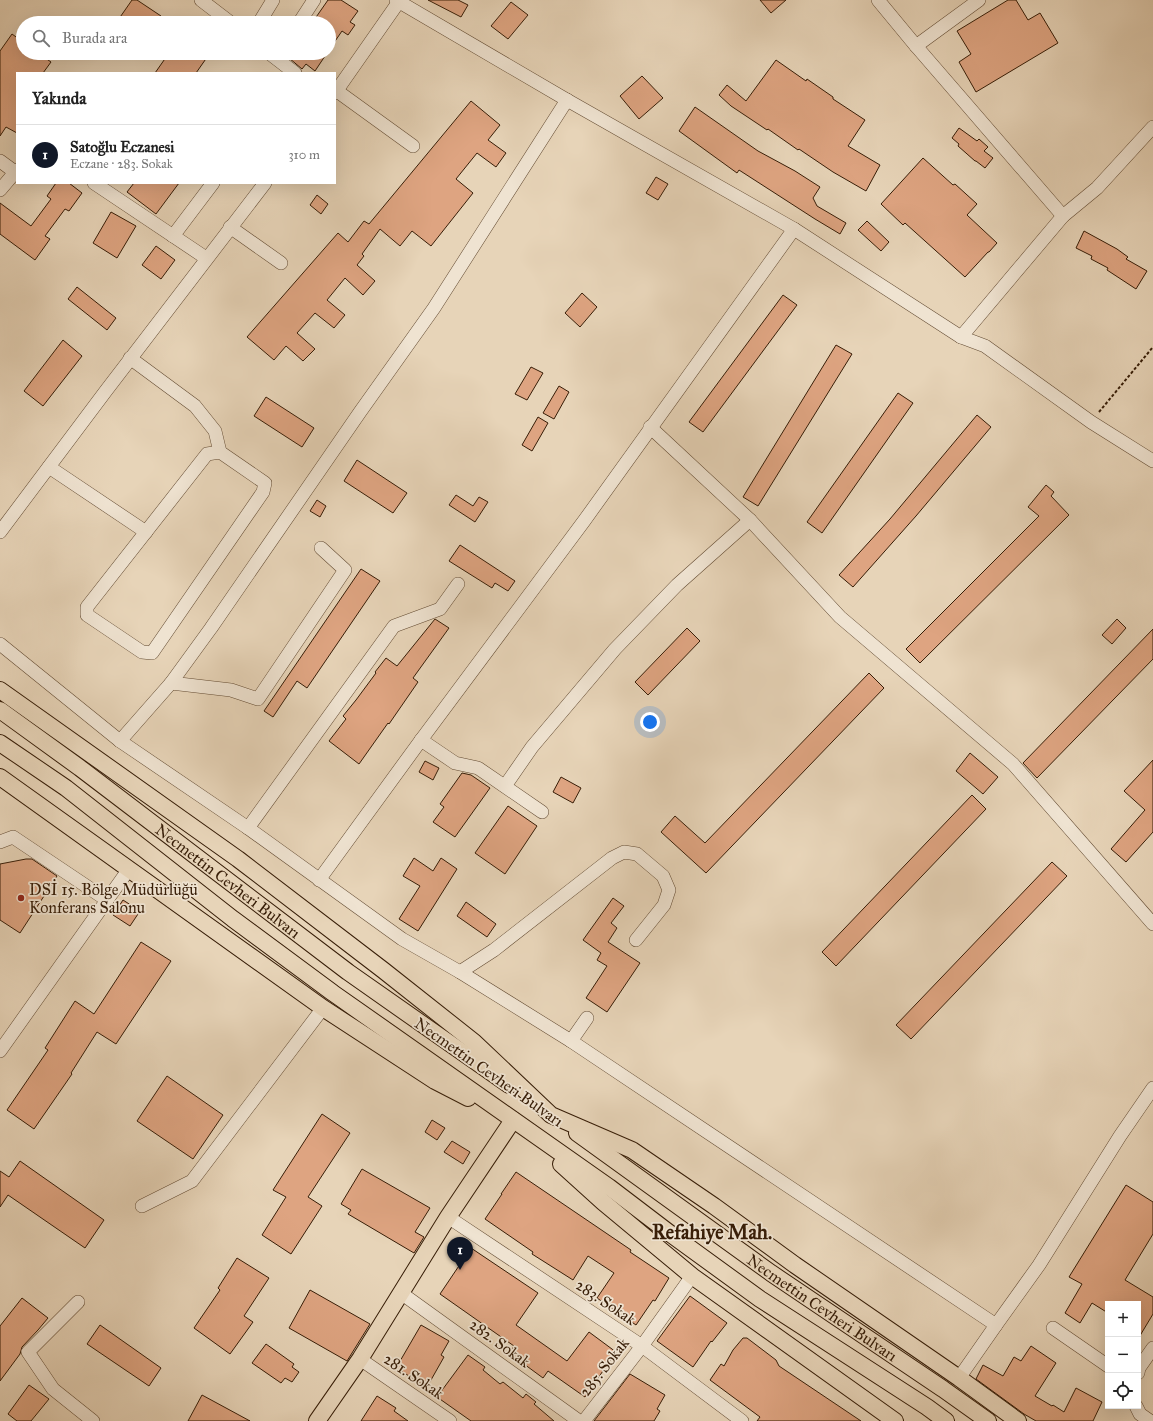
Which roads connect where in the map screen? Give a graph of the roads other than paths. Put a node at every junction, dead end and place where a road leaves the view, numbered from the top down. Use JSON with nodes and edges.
{"nodes":[{"id":1,"x":201,"y":0,"type":"edge"},
{"id":2,"x":273,"y":0,"type":"edge"},
{"id":3,"x":314,"y":0,"type":"edge"},
{"id":4,"x":398,"y":0,"type":"edge"},
{"id":5,"x":878,"y":0,"type":"edge"},
{"id":6,"x":977,"y":1,"type":"edge"},
{"id":7,"x":222,"y":16,"type":"edge"},
{"id":8,"x":263,"y":16,"type":"edge"},
{"id":9,"x":304,"y":16,"type":"edge"},
{"id":10,"x":916,"y":46,"type":"junction"},
{"id":11,"x":281,"y":60,"type":"edge"},
{"id":12,"x":294,"y":72,"type":"edge"},
{"id":13,"x":336,"y":92,"type":"edge"},
{"id":14,"x":567,"y":100,"type":"junction"},
{"id":15,"x":1153,"y":127,"type":"edge"},
{"id":16,"x":413,"y":146,"type":"dead end"},
{"id":17,"x":0,"y":161,"type":"edge"},
{"id":18,"x":16,"y":171,"type":"edge"},
{"id":19,"x":96,"y":184,"type":"edge"},
{"id":20,"x":213,"y":184,"type":"edge"},
{"id":21,"x":264,"y":184,"type":"edge"},
{"id":22,"x":0,"y":190,"type":"edge"},
{"id":23,"x":1063,"y":216,"type":"junction"},
{"id":24,"x":230,"y":227,"type":"junction"},
{"id":25,"x":794,"y":229,"type":"junction"},
{"id":26,"x":174,"y":236,"type":"junction"},
{"id":27,"x":206,"y":258,"type":"junction"},
{"id":28,"x":281,"y":263,"type":"dead end"},
{"id":29,"x":961,"y":337,"type":"junction"},
{"id":30,"x":130,"y":358,"type":"junction"},
{"id":31,"x":650,"y":427,"type":"junction"},
{"id":32,"x":220,"y":452,"type":"junction"},
{"id":33,"x":1153,"y":460,"type":"edge"},
{"id":34,"x":49,"y":467,"type":"junction"},
{"id":35,"x":750,"y":520,"type":"junction"},
{"id":36,"x":0,"y":532,"type":"edge"},
{"id":37,"x":146,"y":532,"type":"junction"},
{"id":38,"x":321,"y":548,"type":"dead end"},
{"id":39,"x":458,"y":584,"type":"dead end"},
{"id":40,"x":0,"y":644,"type":"edge"},
{"id":41,"x":171,"y":683,"type":"junction"},
{"id":42,"x":0,"y":690,"type":"edge"},
{"id":43,"x":0,"y":710,"type":"edge"},
{"id":44,"x":421,"y":740,"type":"junction"},
{"id":45,"x":120,"y":741,"type":"junction"},
{"id":46,"x":0,"y":743,"type":"edge"},
{"id":47,"x":0,"y":778,"type":"edge"},
{"id":48,"x":505,"y":786,"type":"junction"},
{"id":49,"x":542,"y":812,"type":"dead end"},
{"id":50,"x":248,"y":828,"type":"junction"},
{"id":51,"x":0,"y":842,"type":"edge"},
{"id":52,"x":129,"y":869,"type":"junction"},
{"id":53,"x":319,"y":880,"type":"junction"},
{"id":54,"x":107,"y":900,"type":"junction"},
{"id":55,"x":1153,"y":924,"type":"edge"},
{"id":56,"x":636,"y":940,"type":"dead end"},
{"id":57,"x":460,"y":972,"type":"junction"},
{"id":58,"x":323,"y":1008,"type":"junction"},
{"id":59,"x":587,"y":1018,"type":"dead end"},
{"id":60,"x":571,"y":1041,"type":"junction"},
{"id":61,"x":0,"y":1051,"type":"edge"},
{"id":62,"x":1153,"y":1088,"type":"edge"},
{"id":63,"x":551,"y":1115,"type":"junction"},
{"id":64,"x":513,"y":1120,"type":"junction"},
{"id":65,"x":142,"y":1206,"type":"dead end"},
{"id":66,"x":448,"y":1217,"type":"junction"},
{"id":67,"x":692,"y":1276,"type":"junction"},
{"id":68,"x":401,"y":1293,"type":"junction"},
{"id":69,"x":78,"y":1302,"type":"dead end"},
{"id":70,"x":996,"y":1326,"type":"junction"},
{"id":71,"x":1053,"y":1328,"type":"dead end"},
{"id":72,"x":642,"y":1346,"type":"junction"},
{"id":73,"x":1153,"y":1348,"type":"edge"},
{"id":74,"x":360,"y":1359,"type":"junction"},
{"id":75,"x":1105,"y":1364,"type":"edge"},
{"id":76,"x":1141,"y":1365,"type":"edge"},
{"id":77,"x":959,"y":1378,"type":"junction"},
{"id":78,"x":1138,"y":1409,"type":"edge"},
{"id":79,"x":93,"y":1421,"type":"edge"},
{"id":80,"x":317,"y":1421,"type":"edge"},
{"id":81,"x":448,"y":1421,"type":"edge"},
{"id":82,"x":579,"y":1421,"type":"edge"},
{"id":83,"x":584,"y":1421,"type":"edge"},
{"id":84,"x":742,"y":1421,"type":"edge"},
{"id":85,"x":895,"y":1421,"type":"edge"},
{"id":86,"x":946,"y":1421,"type":"edge"},
{"id":87,"x":988,"y":1421,"type":"edge"},
{"id":88,"x":1018,"y":1421,"type":"edge"},
{"id":89,"x":1150,"y":1421,"type":"edge"}],
"edges":[{"from":1,"to":7,"type":"street"},
{"from":2,"to":8,"type":"street"},
{"from":3,"to":9,"type":"street"},
{"from":4,"to":13,"type":"street"},
{"from":4,"to":14,"type":"street"},
{"from":5,"to":10,"type":"street"},
{"from":6,"to":10,"type":"street"},
{"from":10,"to":23,"type":"street"},
{"from":11,"to":12,"type":"street"},
{"from":13,"to":16,"type":"street"},
{"from":14,"to":25,"type":"street"},
{"from":14,"to":41,"type":"street"},
{"from":15,"to":23,"type":"street"},
{"from":17,"to":18,"type":"street"},
{"from":18,"to":22,"type":"street"},
{"from":19,"to":26,"type":"street"},
{"from":20,"to":26,"type":"street"},
{"from":21,"to":24,"type":"street"},
{"from":23,"to":29,"type":"street"},
{"from":24,"to":27,"type":"street"},
{"from":24,"to":28,"type":"street"},
{"from":25,"to":29,"type":"street"},
{"from":25,"to":31,"type":"street"},
{"from":26,"to":27,"type":"street"},
{"from":27,"to":30,"type":"street"},
{"from":29,"to":33,"type":"street"},
{"from":30,"to":32,"type":"street"},
{"from":30,"to":34,"type":"street"},
{"from":31,"to":35,"type":"street"},
{"from":31,"to":44,"type":"street"},
{"from":32,"to":37,"type":"street"},
{"from":32,"to":37,"type":"street"},
{"from":34,"to":36,"type":"street"},
{"from":34,"to":37,"type":"street"},
{"from":35,"to":48,"type":"street"},
{"from":35,"to":55,"type":"street"},
{"from":38,"to":41,"type":"street"},
{"from":39,"to":50,"type":"street"},
{"from":40,"to":45,"type":"street"},
{"from":41,"to":45,"type":"street"},
{"from":42,"to":63,"type":"main road"},
{"from":43,"to":63,"type":"main road","name":"Necmettin Cevheri Bulvarı"},
{"from":44,"to":48,"type":"street"},
{"from":44,"to":53,"type":"street"},
{"from":45,"to":50,"type":"street"},
{"from":46,"to":64,"type":"main road","name":"Necmettin Cevheri Bulvarı"},
{"from":47,"to":52,"type":"main road"},
{"from":48,"to":49,"type":"street"},
{"from":50,"to":53,"type":"street"},
{"from":51,"to":54,"type":"street"},
{"from":52,"to":54,"type":"street"},
{"from":52,"to":58,"type":"main road"},
{"from":53,"to":57,"type":"street"},
{"from":54,"to":61,"type":"street"},
{"from":56,"to":57,"type":"street"},
{"from":57,"to":60,"type":"street"},
{"from":58,"to":64,"type":"main road"},
{"from":58,"to":65,"type":"street"},
{"from":59,"to":60,"type":"street"},
{"from":60,"to":70,"type":"street"},
{"from":62,"to":70,"type":"street"},
{"from":63,"to":77,"type":"main road"},
{"from":63,"to":87,"type":"main road","name":"Necmettin Cevheri Bulvarı"},
{"from":64,"to":66,"type":"main road"},
{"from":64,"to":67,"type":"main road"},
{"from":64,"to":86,"type":"main road","name":"Necmettin Cevheri Bulvarı"},
{"from":66,"to":68,"type":"main road"},
{"from":66,"to":72,"type":"street","name":"283. Sokak"},
{"from":67,"to":72,"type":"street","name":"285. Sokak"},
{"from":67,"to":85,"type":"main road"},
{"from":68,"to":74,"type":"main road"},
{"from":68,"to":82,"type":"street","name":"282. Sokak"},
{"from":69,"to":79,"type":"street"},
{"from":70,"to":77,"type":"street"},
{"from":71,"to":75,"type":"street"},
{"from":72,"to":83,"type":"street","name":"285. Sokak"},
{"from":72,"to":84,"type":"street","name":"283. Sokak"},
{"from":73,"to":76,"type":"street"},
{"from":74,"to":80,"type":"main road"},
{"from":74,"to":81,"type":"street","name":"281. Sokak"},
{"from":77,"to":88,"type":"main road"},
{"from":78,"to":89,"type":"street"}]}
